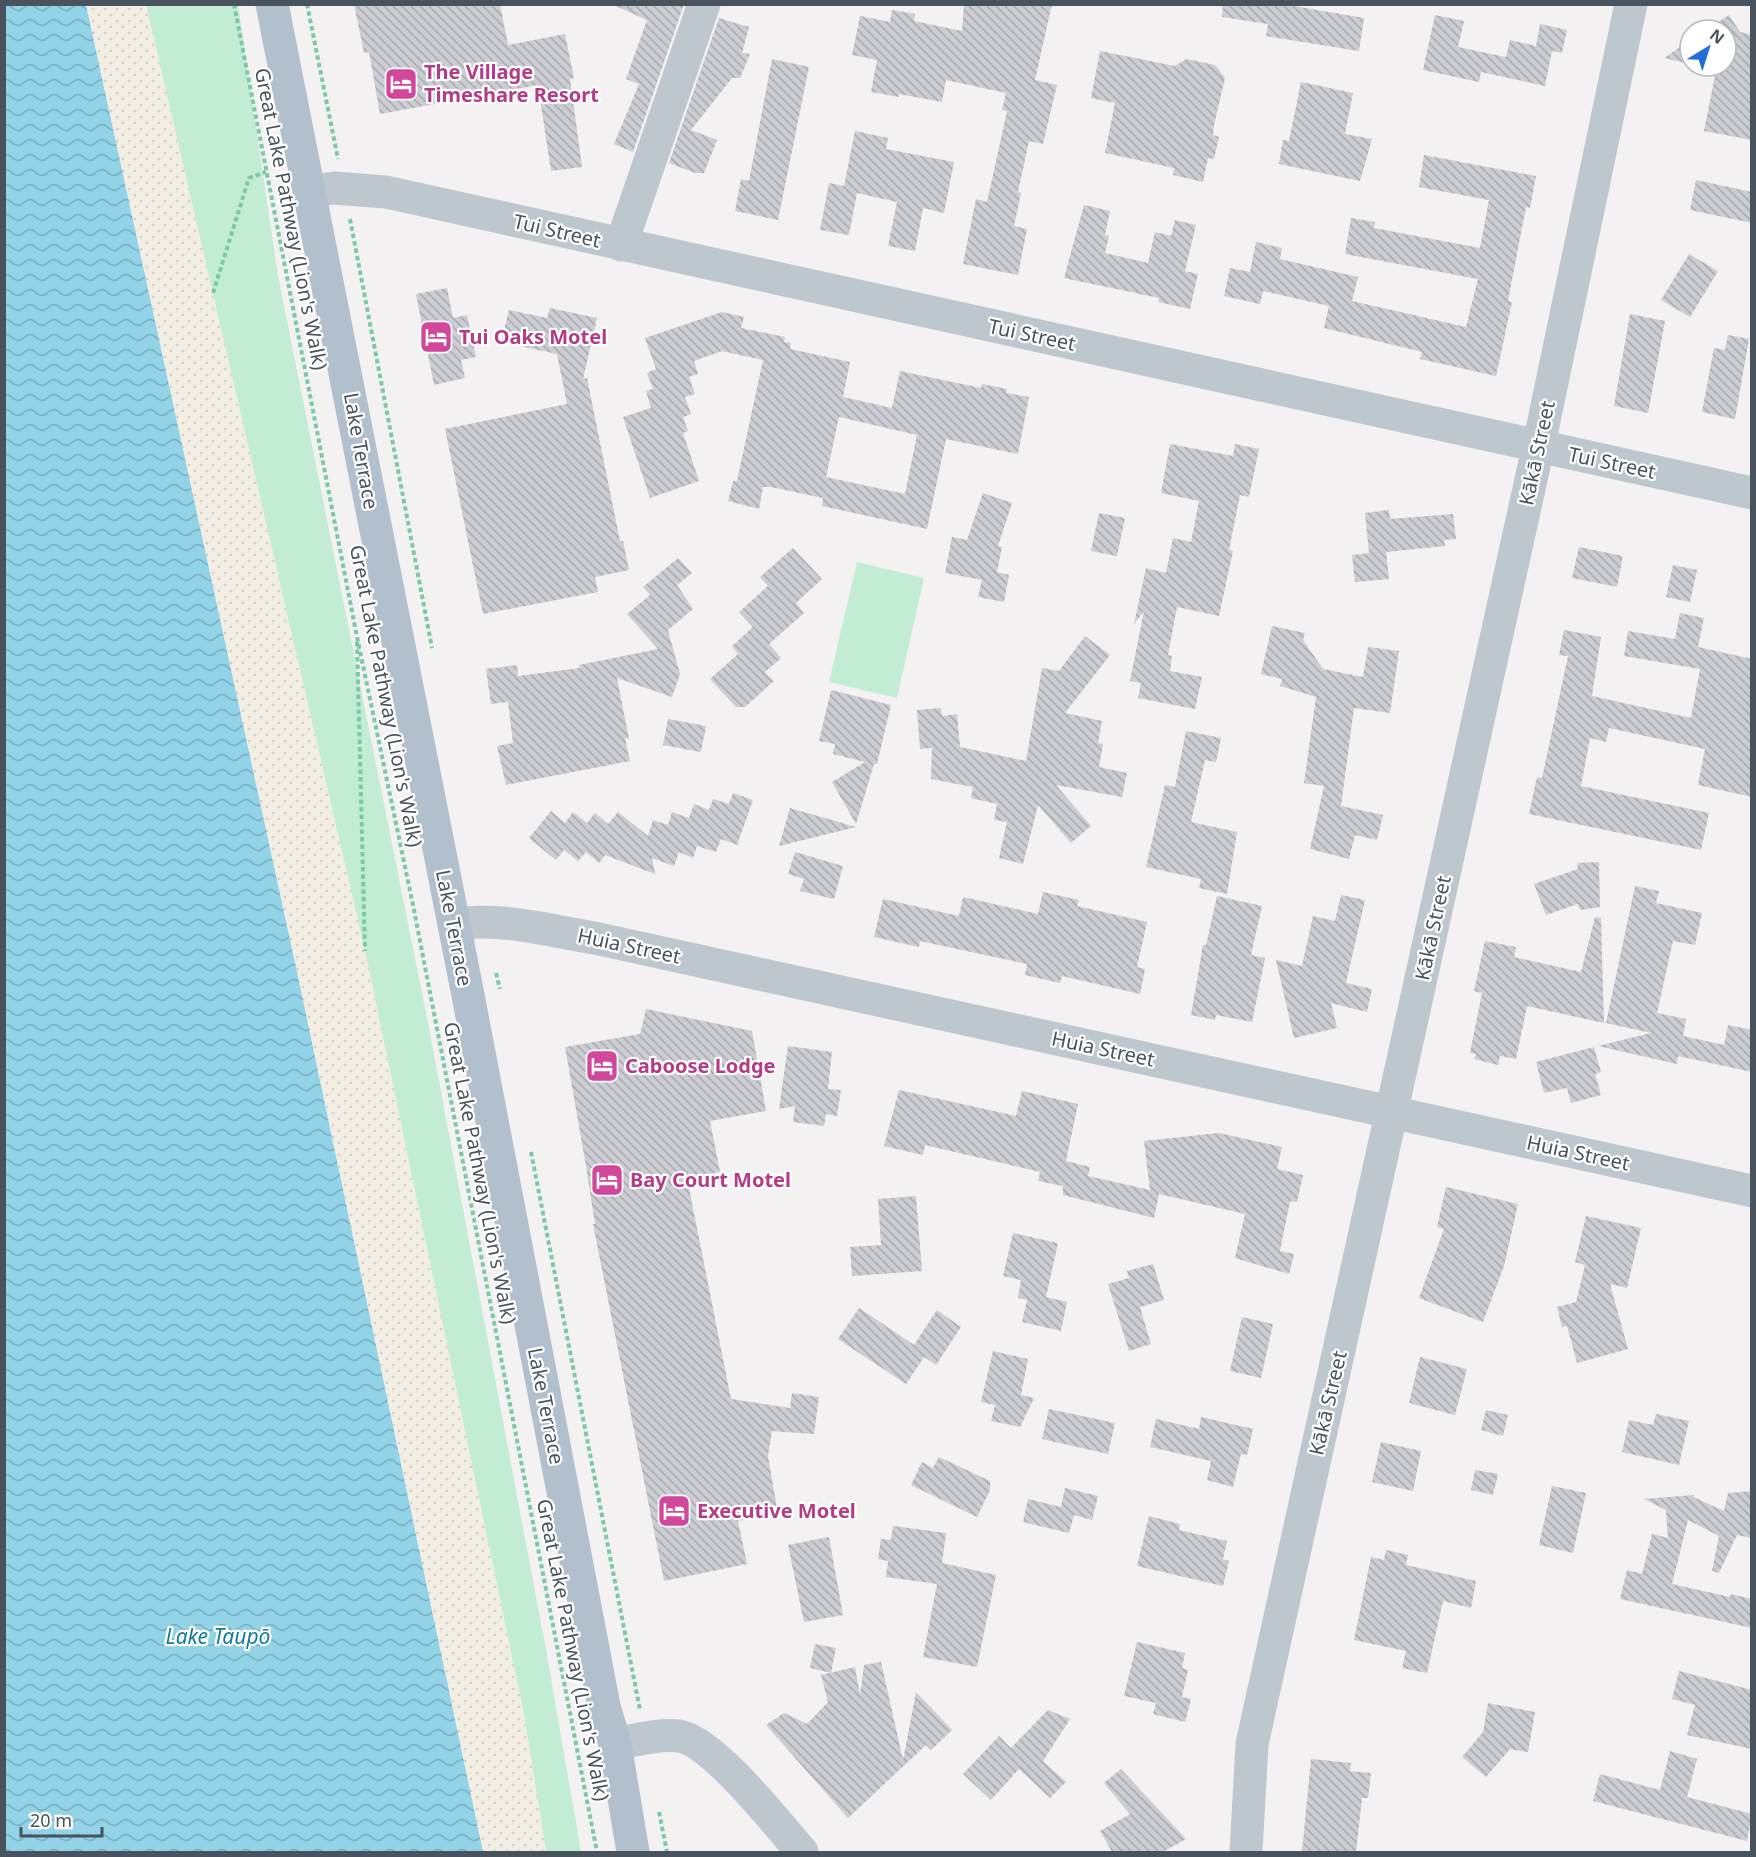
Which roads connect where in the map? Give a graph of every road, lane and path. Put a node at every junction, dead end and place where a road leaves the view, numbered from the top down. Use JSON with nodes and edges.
{"nodes":[{"id":1,"x":234,"y":4,"type":"edge"},
{"id":2,"x":308,"y":4,"type":"edge"},
{"id":3,"x":704,"y":4,"type":"edge"},
{"id":4,"x":1631,"y":4,"type":"edge"},
{"id":5,"x":272,"y":5,"type":"edge"},
{"id":6,"x":266,"y":172,"type":"junction"},
{"id":7,"x":343,"y":188,"type":"junction"},
{"id":8,"x":311,"y":191,"type":"junction"},
{"id":9,"x":621,"y":245,"type":"junction"},
{"id":10,"x":213,"y":293,"type":"dead end"},
{"id":11,"x":1538,"y":447,"type":"junction"},
{"id":12,"x":1752,"y":493,"type":"edge"},
{"id":13,"x":356,"y":632,"type":"junction"},
{"id":14,"x":434,"y":657,"type":"dead end"},
{"id":15,"x":454,"y":924,"type":"junction"},
{"id":16,"x":365,"y":951,"type":"dead end"},
{"id":17,"x":495,"y":969,"type":"dead end"},
{"id":18,"x":501,"y":996,"type":"dead end"},
{"id":19,"x":1393,"y":1112,"type":"junction"},
{"id":20,"x":531,"y":1149,"type":"dead end"},
{"id":21,"x":1752,"y":1191,"type":"edge"},
{"id":22,"x":630,"y":1741,"type":"junction"},
{"id":23,"x":597,"y":1852,"type":"edge"},
{"id":24,"x":633,"y":1852,"type":"edge"},
{"id":25,"x":802,"y":1852,"type":"edge"},
{"id":26,"x":1246,"y":1852,"type":"edge"}],
"edges":[{"from":1,"to":6,"type":"path","name":"Great Lake Pathway (Lion's Walk)"},
{"from":2,"to":7,"type":"path"},
{"from":3,"to":9,"type":"street"},
{"from":4,"to":11,"type":"street","name":"Kākā Street"},
{"from":5,"to":8,"type":"main road","name":"Lake Terrace"},
{"from":6,"to":10,"type":"path"},
{"from":6,"to":13,"type":"path","name":"Great Lake Pathway (Lion's Walk)"},
{"from":7,"to":8,"type":"street","name":"Tui Street"},
{"from":7,"to":9,"type":"street","name":"Tui Street"},
{"from":7,"to":14,"type":"path"},
{"from":8,"to":15,"type":"main road","name":"Lake Terrace"},
{"from":9,"to":11,"type":"street","name":"Tui Street"},
{"from":11,"to":12,"type":"street","name":"Tui Street"},
{"from":11,"to":19,"type":"street","name":"Kākā Street"},
{"from":13,"to":16,"type":"path"},
{"from":13,"to":23,"type":"path","name":"Great Lake Pathway (Lion's Walk)"},
{"from":15,"to":19,"type":"street","name":"Huia Street"},
{"from":15,"to":22,"type":"main road","name":"Lake Terrace"},
{"from":17,"to":18,"type":"path"},
{"from":19,"to":21,"type":"street","name":"Huia Street"},
{"from":19,"to":26,"type":"street","name":"Kākā Street"},
{"from":20,"to":22,"type":"path"},
{"from":22,"to":24,"type":"main road","name":"Lake Terrace"},
{"from":22,"to":25,"type":"street"}]}
